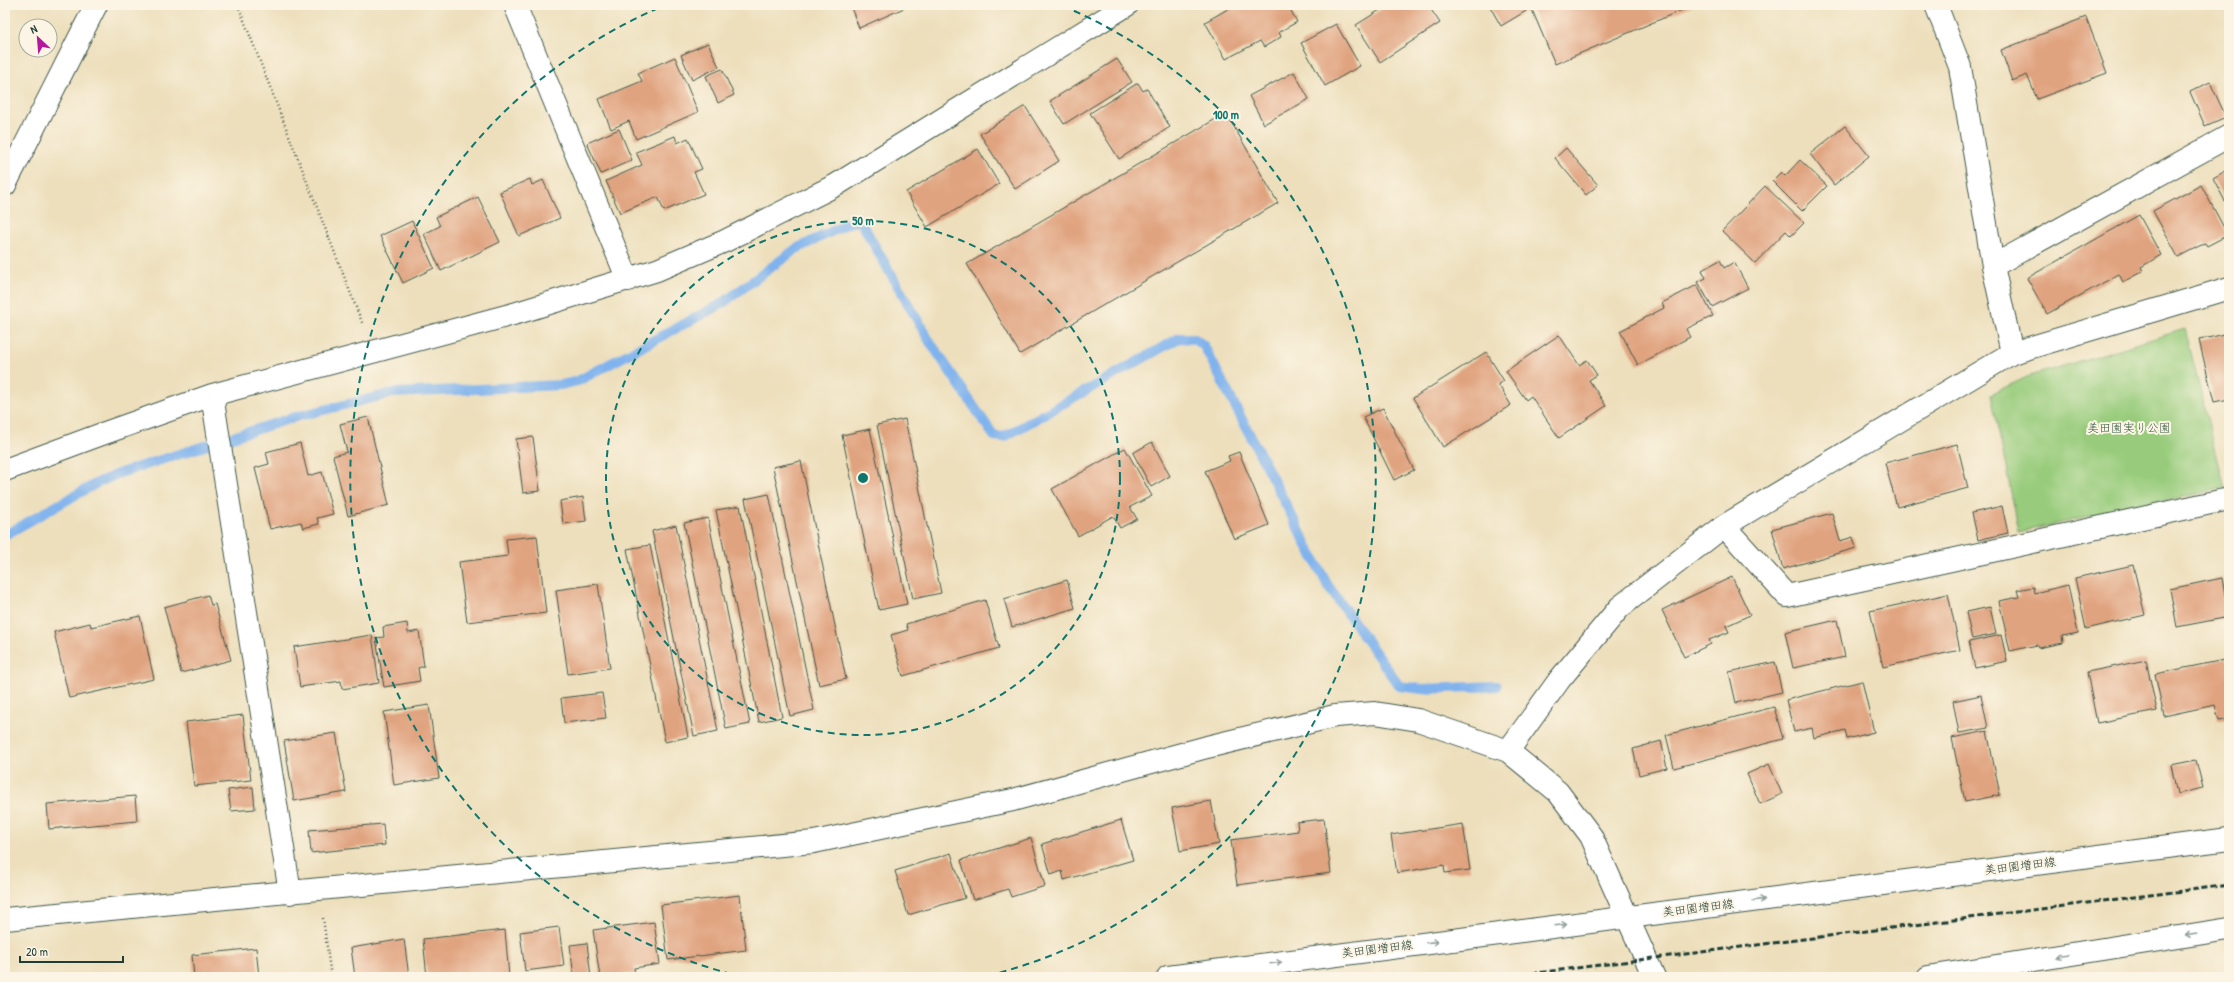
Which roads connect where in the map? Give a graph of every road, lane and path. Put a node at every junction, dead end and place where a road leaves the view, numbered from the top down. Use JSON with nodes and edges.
{"nodes":[{"id":1,"x":96,"y":5,"type":"edge"},
{"id":2,"x":238,"y":5,"type":"edge"},
{"id":3,"x":515,"y":5,"type":"edge"},
{"id":4,"x":1936,"y":5,"type":"edge"},
{"id":5,"x":1124,"y":6,"type":"edge"},
{"id":6,"x":2229,"y":136,"type":"edge"},
{"id":7,"x":5,"y":185,"type":"edge"},
{"id":8,"x":1993,"y":266,"type":"junction"},
{"id":9,"x":628,"y":280,"type":"junction"},
{"id":10,"x":2229,"y":288,"type":"edge"},
{"id":11,"x":374,"y":353,"type":"junction"},
{"id":12,"x":2012,"y":353,"type":"junction"},
{"id":13,"x":212,"y":396,"type":"junction"},
{"id":14,"x":5,"y":470,"type":"edge"},
{"id":15,"x":2229,"y":499,"type":"edge"},
{"id":16,"x":1724,"y":526,"type":"junction"},
{"id":17,"x":1508,"y":751,"type":"junction"},
{"id":18,"x":2229,"y":839,"type":"edge"},
{"id":19,"x":319,"y":890,"type":"junction"},
{"id":20,"x":290,"y":893,"type":"junction"},
{"id":21,"x":1629,"y":917,"type":"junction"},
{"id":22,"x":5,"y":919,"type":"edge"},
{"id":23,"x":2229,"y":929,"type":"edge"},
{"id":24,"x":331,"y":977,"type":"edge"},
{"id":25,"x":1168,"y":977,"type":"edge"},
{"id":26,"x":1654,"y":977,"type":"edge"},
{"id":27,"x":1928,"y":977,"type":"edge"}],
"edges":[{"from":1,"to":7,"type":"street"},
{"from":2,"to":11,"type":"path"},
{"from":3,"to":9,"type":"street"},
{"from":4,"to":8,"type":"street"},
{"from":5,"to":9,"type":"street"},
{"from":6,"to":8,"type":"street"},
{"from":8,"to":12,"type":"street"},
{"from":9,"to":11,"type":"street"},
{"from":10,"to":12,"type":"street"},
{"from":11,"to":13,"type":"street"},
{"from":12,"to":16,"type":"street"},
{"from":13,"to":14,"type":"street"},
{"from":13,"to":20,"type":"street"},
{"from":15,"to":16,"type":"street"},
{"from":16,"to":17,"type":"street"},
{"from":17,"to":19,"type":"street"},
{"from":17,"to":21,"type":"street"},
{"from":21,"to":18,"type":"street","name":"美田園増田線","one_way":true},
{"from":19,"to":20,"type":"street"},
{"from":19,"to":24,"type":"path"},
{"from":20,"to":22,"type":"street"},
{"from":25,"to":21,"type":"street","name":"美田園増田線","one_way":true},
{"from":21,"to":26,"type":"street"},
{"from":23,"to":27,"type":"street","one_way":true}]}
